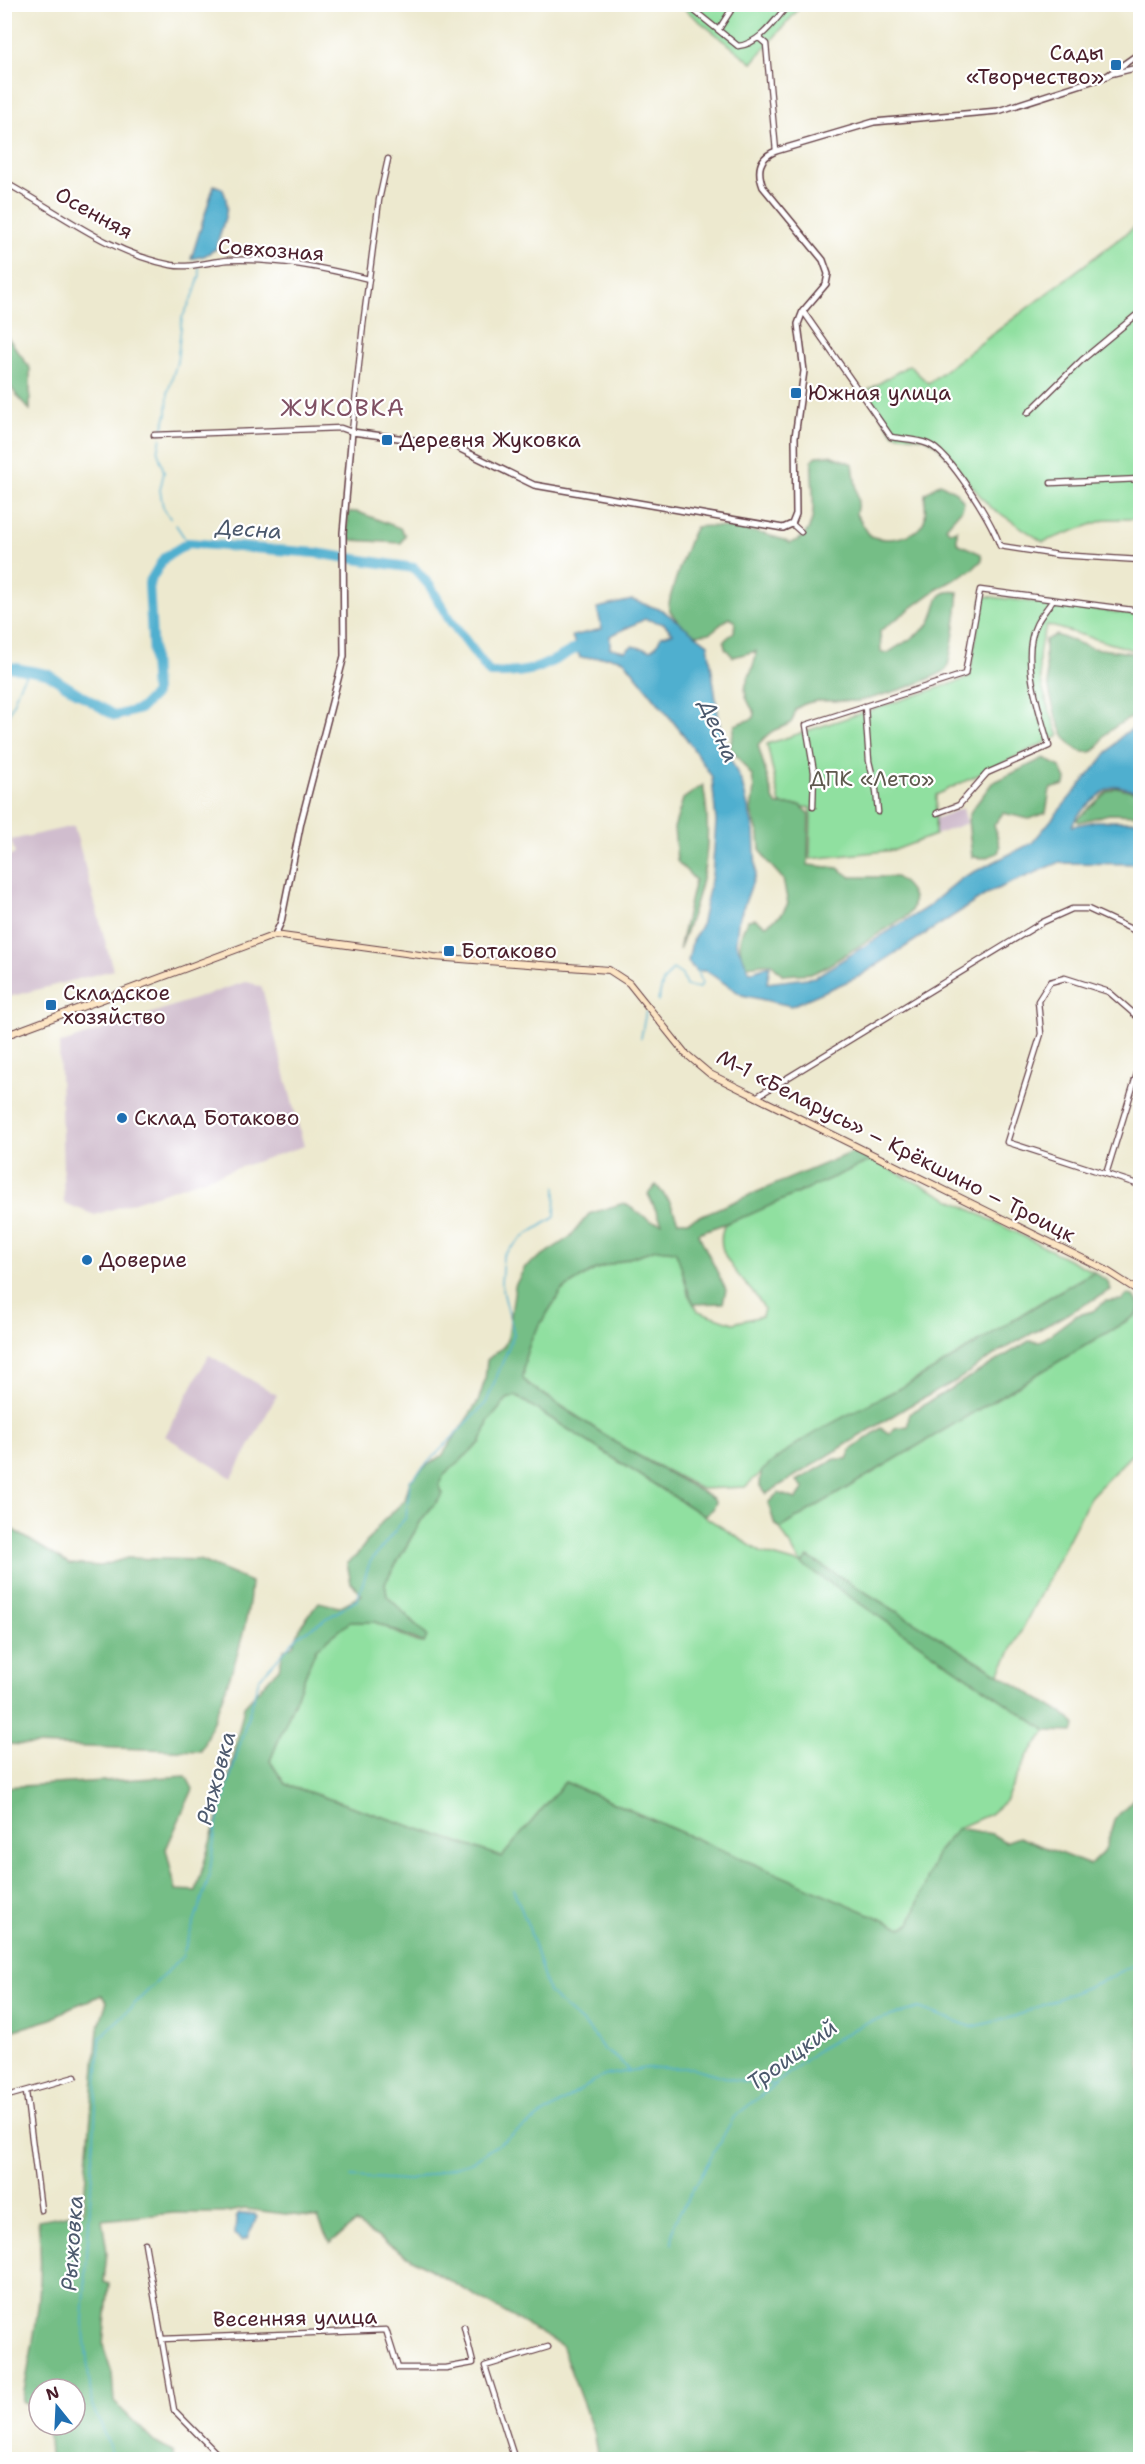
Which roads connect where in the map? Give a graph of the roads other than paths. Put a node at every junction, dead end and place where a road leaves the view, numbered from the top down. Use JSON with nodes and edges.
{"nodes":[{"id":1,"x":686,"y":4,"type":"edge"},
{"id":2,"x":735,"y":4,"type":"edge"},
{"id":3,"x":789,"y":4,"type":"edge"},
{"id":4,"x":719,"y":29,"type":"junction"},
{"id":5,"x":759,"y":38,"type":"junction"},
{"id":6,"x":1140,"y":53,"type":"edge"},
{"id":7,"x":1140,"y":67,"type":"edge"},
{"id":8,"x":1111,"y":74,"type":"junction"},
{"id":9,"x":776,"y":151,"type":"junction"},
{"id":10,"x":388,"y":159,"type":"dead end"},
{"id":11,"x":4,"y":182,"type":"edge"},
{"id":12,"x":170,"y":265,"type":"joint"},
{"id":13,"x":369,"y":279,"type":"junction"},
{"id":14,"x":803,"y":311,"type":"junction"},
{"id":15,"x":1140,"y":312,"type":"edge"},
{"id":16,"x":1028,"y":413,"type":"dead end"},
{"id":17,"x":352,"y":432,"type":"junction"},
{"id":18,"x":154,"y":435,"type":"dead end"},
{"id":19,"x":1140,"y":479,"type":"edge"},
{"id":20,"x":1051,"y":483,"type":"dead end"},
{"id":21,"x":792,"y":524,"type":"junction"},
{"id":22,"x":801,"y":532,"type":"dead end"},
{"id":23,"x":1140,"y":560,"type":"edge"},
{"id":24,"x":1052,"y":601,"type":"junction"},
{"id":25,"x":1140,"y":610,"type":"edge"},
{"id":26,"x":865,"y":706,"type":"junction"},
{"id":27,"x":813,"y":807,"type":"dead end"},
{"id":28,"x":878,"y":812,"type":"dead end"},
{"id":29,"x":937,"y":813,"type":"dead end"},
{"id":30,"x":1140,"y":933,"type":"edge"},
{"id":31,"x":275,"y":936,"type":"junction"},
{"id":32,"x":1140,"y":1019,"type":"edge"},
{"id":33,"x":4,"y":1036,"type":"edge"},
{"id":34,"x":1140,"y":1064,"type":"edge"},
{"id":35,"x":756,"y":1097,"type":"junction"},
{"id":36,"x":1106,"y":1174,"type":"junction"},
{"id":37,"x":1140,"y":1185,"type":"edge"},
{"id":38,"x":1140,"y":1292,"type":"edge"},
{"id":39,"x":75,"y":2077,"type":"dead end"},
{"id":40,"x":26,"y":2092,"type":"junction"},
{"id":41,"x":4,"y":2097,"type":"edge"},
{"id":42,"x":41,"y":2210,"type":"dead end"},
{"id":43,"x":145,"y":2243,"type":"dead end"},
{"id":44,"x":464,"y":2327,"type":"dead end"},
{"id":45,"x":162,"y":2339,"type":"junction"},
{"id":46,"x":548,"y":2347,"type":"dead end"},
{"id":47,"x":223,"y":2460,"type":"edge"},
{"id":48,"x":515,"y":2460,"type":"edge"}],
"edges":[{"from":1,"to":4,"type":"street"},
{"from":2,"to":4,"type":"street"},
{"from":3,"to":5,"type":"street"},
{"from":4,"to":5,"type":"street"},
{"from":5,"to":9,"type":"street"},
{"from":6,"to":8,"type":"street"},
{"from":7,"to":8,"type":"street"},
{"from":8,"to":9,"type":"street"},
{"from":9,"to":14,"type":"street"},
{"from":10,"to":13,"type":"street"},
{"from":11,"to":12,"type":"street","name":"Осенняя"},
{"from":12,"to":13,"type":"street","name":"Совхозная"},
{"from":13,"to":17,"type":"street"},
{"from":14,"to":21,"type":"street"},
{"from":14,"to":23,"type":"street"},
{"from":15,"to":16,"type":"street"},
{"from":17,"to":18,"type":"street"},
{"from":17,"to":21,"type":"street"},
{"from":17,"to":31,"type":"street"},
{"from":19,"to":20,"type":"street"},
{"from":21,"to":22,"type":"street"},
{"from":24,"to":25,"type":"street"},
{"from":24,"to":26,"type":"street"},
{"from":24,"to":29,"type":"street"},
{"from":26,"to":27,"type":"street"},
{"from":26,"to":28,"type":"street"},
{"from":30,"to":35,"type":"street"},
{"from":31,"to":33,"type":"main road"},
{"from":31,"to":35,"type":"main road","name":"М-1 «Беларусь» – Крёкшино – Троицк"},
{"from":32,"to":36,"type":"street"},
{"from":34,"to":36,"type":"street"},
{"from":35,"to":38,"type":"main road","name":"М-1 «Беларусь» – Крёкшино – Троицк"},
{"from":36,"to":37,"type":"street"},
{"from":39,"to":40,"type":"street"},
{"from":40,"to":41,"type":"street"},
{"from":40,"to":42,"type":"street"},
{"from":43,"to":45,"type":"street"},
{"from":44,"to":45,"type":"street","name":"Весенняя улица"},
{"from":45,"to":47,"type":"street"},
{"from":46,"to":48,"type":"street"}]}
